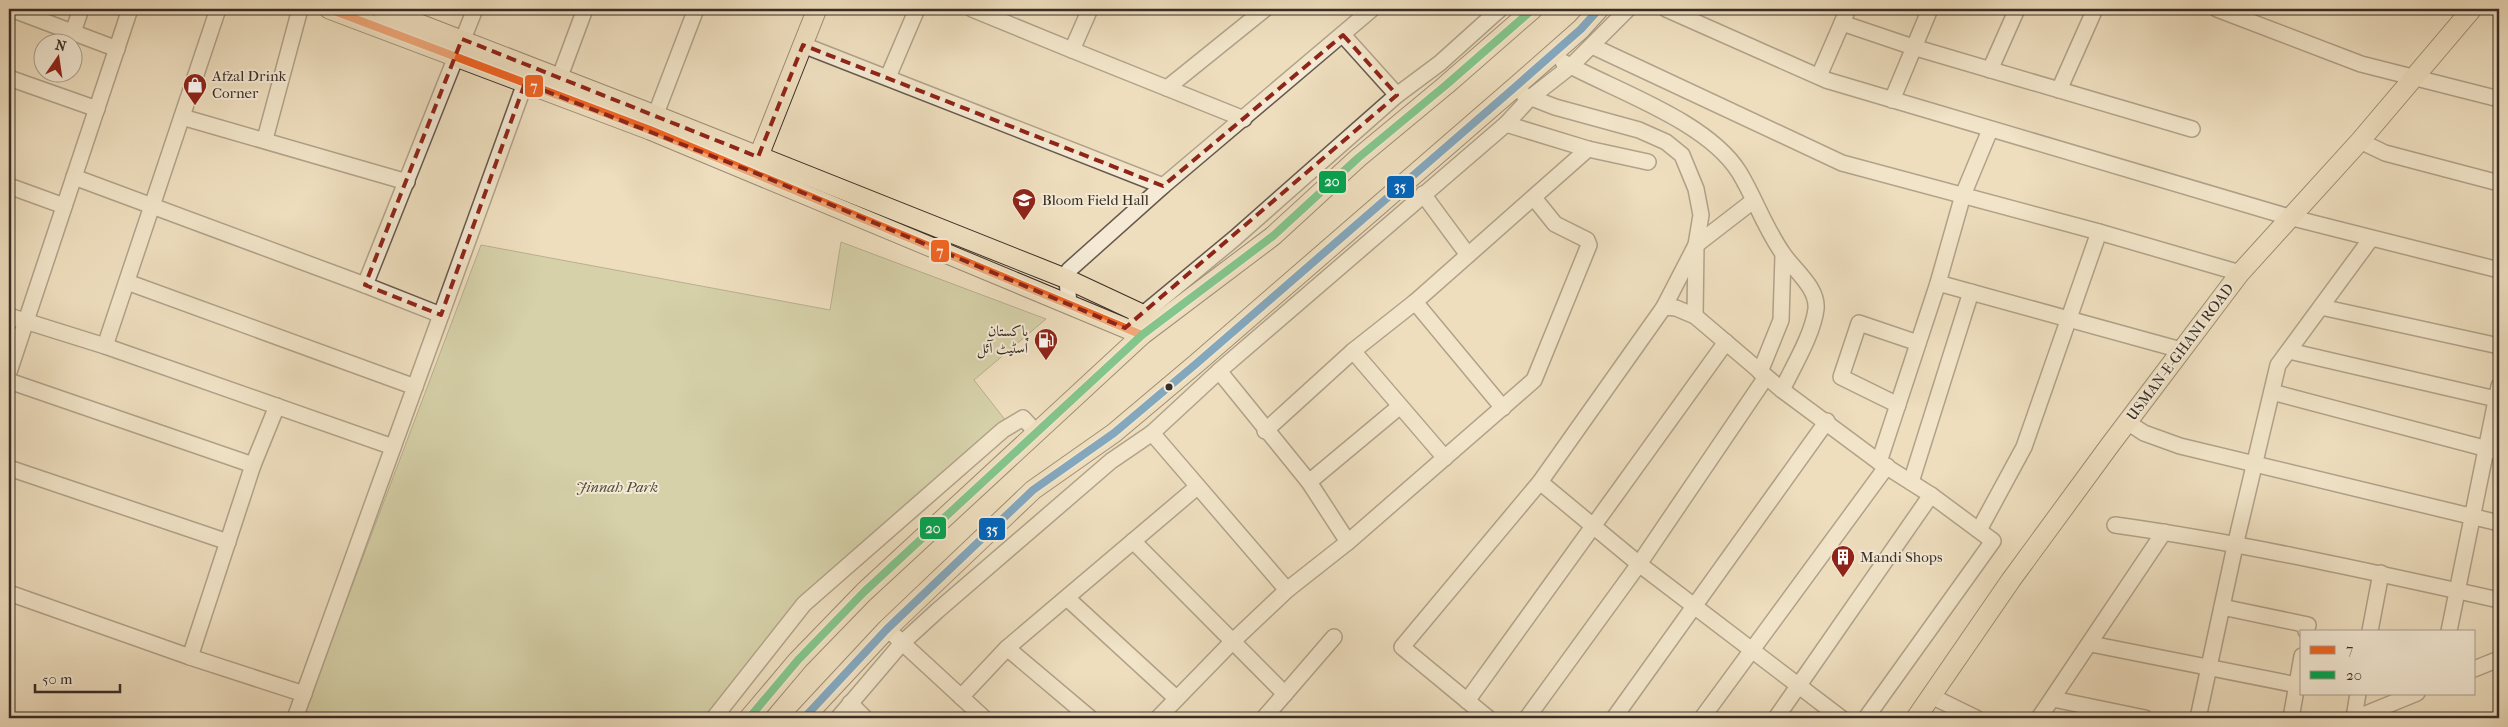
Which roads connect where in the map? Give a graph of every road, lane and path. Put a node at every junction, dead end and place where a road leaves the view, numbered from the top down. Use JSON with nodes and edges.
{"nodes":[{"id":1,"x":10,"y":9,"type":"edge"},
{"id":2,"x":81,"y":9,"type":"edge"},
{"id":3,"x":130,"y":9,"type":"edge"},
{"id":4,"x":218,"y":9,"type":"edge"},
{"id":5,"x":300,"y":9,"type":"edge"},
{"id":6,"x":329,"y":9,"type":"edge"},
{"id":7,"x":381,"y":9,"type":"edge"},
{"id":8,"x":475,"y":9,"type":"edge"},
{"id":9,"x":585,"y":9,"type":"edge"},
{"id":10,"x":696,"y":9,"type":"edge"},
{"id":11,"x":817,"y":9,"type":"edge"},
{"id":12,"x":917,"y":9,"type":"edge"},
{"id":13,"x":972,"y":9,"type":"edge"},
{"id":14,"x":1090,"y":9,"type":"edge"},
{"id":15,"x":1265,"y":9,"type":"edge"},
{"id":16,"x":1372,"y":9,"type":"edge"},
{"id":17,"x":1500,"y":9,"type":"edge"},
{"id":18,"x":1533,"y":9,"type":"edge"},
{"id":19,"x":1599,"y":9,"type":"edge"},
{"id":20,"x":1628,"y":9,"type":"edge"},
{"id":21,"x":1666,"y":9,"type":"edge"},
{"id":22,"x":1930,"y":9,"type":"edge"},
{"id":23,"x":2018,"y":9,"type":"edge"},
{"id":24,"x":2095,"y":9,"type":"edge"},
{"id":25,"x":2217,"y":9,"type":"edge"},
{"id":26,"x":2472,"y":9,"type":"edge"},
{"id":27,"x":2238,"y":12,"type":"edge"},
{"id":28,"x":1845,"y":16,"type":"edge"},
{"id":29,"x":73,"y":32,"type":"joint"},
{"id":30,"x":82,"y":35,"type":"edge"},
{"id":31,"x":1343,"y":35,"type":"junction"},
{"id":32,"x":462,"y":39,"type":"junction"},
{"id":33,"x":803,"y":45,"type":"junction"},
{"id":34,"x":1592,"y":46,"type":"junction"},
{"id":35,"x":1913,"y":47,"type":"junction"},
{"id":36,"x":117,"y":49,"type":"junction"},
{"id":37,"x":1072,"y":50,"type":"junction"},
{"id":38,"x":1552,"y":55,"type":"junction"},
{"id":39,"x":455,"y":57,"type":"junction"},
{"id":40,"x":1571,"y":66,"type":"junction"},
{"id":41,"x":1990,"y":70,"type":"junction"},
{"id":42,"x":1819,"y":76,"type":"junction"},
{"id":43,"x":9,"y":78,"type":"edge"},
{"id":44,"x":888,"y":78,"type":"junction"},
{"id":45,"x":2413,"y":79,"type":"junction"},
{"id":46,"x":524,"y":84,"type":"junction"},
{"id":47,"x":557,"y":86,"type":"junction"},
{"id":48,"x":1167,"y":88,"type":"junction"},
{"id":49,"x":2059,"y":90,"type":"junction"},
{"id":50,"x":1522,"y":93,"type":"junction"},
{"id":51,"x":1397,"y":95,"type":"junction"},
{"id":52,"x":2499,"y":99,"type":"edge"},
{"id":53,"x":1892,"y":100,"type":"junction"},
{"id":54,"x":97,"y":109,"type":"junction"},
{"id":55,"x":182,"y":117,"type":"junction"},
{"id":56,"x":1244,"y":119,"type":"junction"},
{"id":57,"x":653,"y":123,"type":"junction"},
{"id":58,"x":1506,"y":124,"type":"junction"},
{"id":59,"x":2192,"y":129,"type":"dead end"},
{"id":60,"x":1990,"y":130,"type":"junction"},
{"id":61,"x":265,"y":139,"type":"junction"},
{"id":62,"x":2360,"y":141,"type":"junction"},
{"id":63,"x":1588,"y":149,"type":"junction"},
{"id":64,"x":1648,"y":162,"type":"dead end"},
{"id":65,"x":756,"y":165,"type":"junction"},
{"id":66,"x":74,"y":177,"type":"junction"},
{"id":67,"x":407,"y":182,"type":"junction"},
{"id":68,"x":2499,"y":183,"type":"edge"},
{"id":69,"x":9,"y":186,"type":"edge"},
{"id":70,"x":1163,"y":186,"type":"junction"},
{"id":71,"x":1423,"y":194,"type":"junction"},
{"id":72,"x":1963,"y":195,"type":"junction"},
{"id":73,"x":1534,"y":198,"type":"junction"},
{"id":74,"x":1753,"y":201,"type":"junction"},
{"id":75,"x":64,"y":206,"type":"junction"},
{"id":76,"x":152,"y":206,"type":"junction"},
{"id":77,"x":2289,"y":217,"type":"junction"},
{"id":78,"x":2099,"y":232,"type":"junction"},
{"id":79,"x":2370,"y":240,"type":"junction"},
{"id":80,"x":1696,"y":245,"type":"junction"},
{"id":81,"x":1784,"y":255,"type":"junction"},
{"id":82,"x":1468,"y":256,"type":"junction"},
{"id":83,"x":2499,"y":270,"type":"edge"},
{"id":84,"x":2240,"y":273,"type":"junction"},
{"id":85,"x":1067,"y":279,"type":"junction"},
{"id":86,"x":127,"y":282,"type":"junction"},
{"id":87,"x":1938,"y":283,"type":"junction"},
{"id":88,"x":365,"y":284,"type":"junction"},
{"id":89,"x":1971,"y":292,"type":"junction"},
{"id":90,"x":1415,"y":302,"type":"junction"},
{"id":91,"x":1070,"y":305,"type":"junction"},
{"id":92,"x":1664,"y":307,"type":"junction"},
{"id":93,"x":2321,"y":307,"type":"junction"},
{"id":94,"x":441,"y":315,"type":"junction"},
{"id":95,"x":9,"y":316,"type":"edge"},
{"id":96,"x":1695,"y":316,"type":"junction"},
{"id":97,"x":1150,"y":317,"type":"junction"},
{"id":98,"x":2069,"y":320,"type":"junction"},
{"id":99,"x":26,"y":322,"type":"junction"},
{"id":100,"x":1134,"y":332,"type":"junction"},
{"id":101,"x":1726,"y":342,"type":"junction"},
{"id":102,"x":1918,"y":343,"type":"junction"},
{"id":103,"x":105,"y":346,"type":"junction"},
{"id":104,"x":2499,"y":346,"type":"edge"},
{"id":105,"x":1353,"y":350,"type":"junction"},
{"id":106,"x":2181,"y":350,"type":"junction"},
{"id":107,"x":2289,"y":351,"type":"junction"},
{"id":108,"x":1197,"y":363,"type":"junction"},
{"id":109,"x":9,"y":372,"type":"edge"},
{"id":110,"x":1763,"y":374,"type":"junction"},
{"id":111,"x":1214,"y":375,"type":"junction"},
{"id":112,"x":9,"y":381,"type":"edge"},
{"id":113,"x":415,"y":387,"type":"junction"},
{"id":114,"x":1782,"y":390,"type":"junction"},
{"id":115,"x":2498,"y":391,"type":"edge"},
{"id":116,"x":2272,"y":392,"type":"junction"},
{"id":117,"x":1898,"y":405,"type":"junction"},
{"id":118,"x":277,"y":406,"type":"junction"},
{"id":119,"x":1399,"y":407,"type":"junction"},
{"id":120,"x":1504,"y":408,"type":"junction"},
{"id":121,"x":1827,"y":421,"type":"junction"},
{"id":122,"x":2127,"y":422,"type":"junction"},
{"id":123,"x":1265,"y":431,"type":"junction"},
{"id":124,"x":1036,"y":432,"type":"junction"},
{"id":125,"x":1152,"y":433,"type":"junction"},
{"id":126,"x":394,"y":446,"type":"junction"},
{"id":127,"x":2493,"y":450,"type":"edge"},
{"id":128,"x":1445,"y":458,"type":"junction"},
{"id":129,"x":1883,"y":464,"type":"junction"},
{"id":130,"x":2254,"y":464,"type":"junction"},
{"id":131,"x":253,"y":465,"type":"junction"},
{"id":132,"x":9,"y":468,"type":"edge"},
{"id":133,"x":1309,"y":482,"type":"junction"},
{"id":134,"x":1540,"y":482,"type":"junction"},
{"id":135,"x":1912,"y":482,"type":"junction"},
{"id":136,"x":1197,"y":487,"type":"junction"},
{"id":137,"x":1931,"y":495,"type":"junction"},
{"id":138,"x":2472,"y":517,"type":"junction"},
{"id":139,"x":2499,"y":522,"type":"edge"},
{"id":140,"x":1592,"y":524,"type":"junction"},
{"id":141,"x":2116,"y":525,"type":"dead end"},
{"id":142,"x":1979,"y":530,"type":"junction"},
{"id":143,"x":2164,"y":532,"type":"junction"},
{"id":144,"x":1132,"y":541,"type":"junction"},
{"id":145,"x":228,"y":542,"type":"junction"},
{"id":146,"x":1348,"y":542,"type":"junction"},
{"id":147,"x":2235,"y":546,"type":"junction"},
{"id":148,"x":1639,"y":564,"type":"junction"},
{"id":149,"x":2380,"y":574,"type":"junction"},
{"id":150,"x":1287,"y":590,"type":"junction"},
{"id":151,"x":2457,"y":590,"type":"junction"},
{"id":152,"x":9,"y":593,"type":"edge"},
{"id":153,"x":1068,"y":598,"type":"junction"},
{"id":154,"x":2499,"y":600,"type":"edge"},
{"id":155,"x":1696,"y":606,"type":"junction"},
{"id":156,"x":2222,"y":607,"type":"junction"},
{"id":157,"x":887,"y":629,"type":"junction"},
{"id":158,"x":2306,"y":630,"type":"edge"},
{"id":159,"x":2370,"y":630,"type":"edge"},
{"id":160,"x":2449,"y":630,"type":"edge"},
{"id":161,"x":1334,"y":637,"type":"dead end"},
{"id":162,"x":1232,"y":642,"type":"junction"},
{"id":163,"x":902,"y":643,"type":"junction"},
{"id":164,"x":2091,"y":644,"type":"junction"},
{"id":165,"x":1007,"y":648,"type":"junction"},
{"id":166,"x":1751,"y":649,"type":"junction"},
{"id":167,"x":190,"y":657,"type":"junction"},
{"id":168,"x":2499,"y":659,"type":"edge"},
{"id":169,"x":2209,"y":668,"type":"junction"},
{"id":170,"x":2476,"y":668,"type":"edge"},
{"id":171,"x":2299,"y":686,"type":"edge"},
{"id":172,"x":1799,"y":687,"type":"junction"},
{"id":173,"x":304,"y":694,"type":"junction"},
{"id":174,"x":1286,"y":694,"type":"junction"},
{"id":175,"x":2358,"y":694,"type":"edge"},
{"id":176,"x":2415,"y":694,"type":"edge"},
{"id":177,"x":1931,"y":696,"type":"junction"},
{"id":178,"x":961,"y":697,"type":"junction"},
{"id":179,"x":1176,"y":698,"type":"junction"},
{"id":180,"x":2053,"y":699,"type":"junction"},
{"id":181,"x":1467,"y":701,"type":"junction"},
{"id":182,"x":850,"y":704,"type":"junction"},
{"id":183,"x":295,"y":718,"type":"edge"},
{"id":184,"x":714,"y":718,"type":"edge"},
{"id":185,"x":749,"y":718,"type":"edge"},
{"id":186,"x":804,"y":718,"type":"edge"},
{"id":187,"x":838,"y":718,"type":"edge"},
{"id":188,"x":865,"y":718,"type":"edge"},
{"id":189,"x":984,"y":718,"type":"edge"},
{"id":190,"x":1090,"y":718,"type":"edge"},
{"id":191,"x":1158,"y":718,"type":"edge"},
{"id":192,"x":1264,"y":718,"type":"edge"},
{"id":193,"x":1488,"y":718,"type":"edge"},
{"id":194,"x":1528,"y":718,"type":"edge"},
{"id":195,"x":1614,"y":718,"type":"edge"},
{"id":196,"x":1702,"y":718,"type":"edge"},
{"id":197,"x":1776,"y":718,"type":"edge"},
{"id":198,"x":1841,"y":718,"type":"edge"},
{"id":199,"x":1866,"y":718,"type":"edge"},
{"id":200,"x":1916,"y":718,"type":"edge"},
{"id":201,"x":1976,"y":718,"type":"edge"},
{"id":202,"x":2039,"y":718,"type":"edge"},
{"id":203,"x":2145,"y":718,"type":"edge"},
{"id":204,"x":2198,"y":718,"type":"edge"},
{"id":205,"x":2291,"y":718,"type":"edge"},
{"id":206,"x":2355,"y":718,"type":"edge"}],
"edges":[{"from":1,"to":29,"type":"street"},
{"from":2,"to":29,"type":"street"},
{"from":3,"to":36,"type":"street"},
{"from":4,"to":55,"type":"street"},
{"from":5,"to":61,"type":"street"},
{"from":6,"to":39,"type":"main road"},
{"from":7,"to":32,"type":"main road"},
{"from":8,"to":32,"type":"street"},
{"from":9,"to":47,"type":"street"},
{"from":10,"to":57,"type":"street"},
{"from":11,"to":33,"type":"main road"},
{"from":12,"to":44,"type":"street"},
{"from":13,"to":37,"type":"street"},
{"from":14,"to":37,"type":"street"},
{"from":15,"to":48,"type":"street"},
{"from":16,"to":31,"type":"street"},
{"from":17,"to":51,"type":"street"},
{"from":18,"to":97,"type":"main road"},
{"from":19,"to":38,"type":"main road"},
{"from":20,"to":34,"type":"street"},
{"from":21,"to":42,"type":"street"},
{"from":22,"to":35,"type":"street"},
{"from":23,"to":41,"type":"street"},
{"from":24,"to":49,"type":"street"},
{"from":25,"to":27,"type":"street"},
{"from":26,"to":45,"type":"main road","name":"USMAN-E-GHANI ROAD"},
{"from":27,"to":45,"type":"street"},
{"from":28,"to":35,"type":"street"},
{"from":28,"to":42,"type":"street"},
{"from":30,"to":36,"type":"street"},
{"from":31,"to":51,"type":"street"},
{"from":31,"to":56,"type":"street"},
{"from":32,"to":39,"type":"street"},
{"from":32,"to":47,"type":"main road"},
{"from":33,"to":44,"type":"street"},
{"from":33,"to":65,"type":"main road"},
{"from":34,"to":40,"type":"street"},
{"from":34,"to":72,"type":"street"},
{"from":35,"to":41,"type":"street"},
{"from":35,"to":53,"type":"street"},
{"from":36,"to":54,"type":"street"},
{"from":37,"to":48,"type":"street"},
{"from":38,"to":40,"type":"street"},
{"from":38,"to":50,"type":"main road"},
{"from":39,"to":46,"type":"main road"},
{"from":39,"to":67,"type":"street"},
{"from":40,"to":50,"type":"street"},
{"from":40,"to":74,"type":"street"},
{"from":41,"to":49,"type":"street"},
{"from":42,"to":53,"type":"street"},
{"from":43,"to":54,"type":"street"},
{"from":44,"to":70,"type":"street"},
{"from":45,"to":52,"type":"street"},
{"from":45,"to":62,"type":"main road","name":"USMAN-E-GHANI ROAD"},
{"from":46,"to":47,"type":"main road"},
{"from":46,"to":94,"type":"street"},
{"from":47,"to":57,"type":"main road"},
{"from":48,"to":56,"type":"street"},
{"from":49,"to":59,"type":"street"},
{"from":50,"to":58,"type":"street"},
{"from":50,"to":80,"type":"street"},
{"from":50,"to":108,"type":"main road"},
{"from":51,"to":97,"type":"street"},
{"from":53,"to":60,"type":"street"},
{"from":54,"to":66,"type":"street"},
{"from":55,"to":61,"type":"street"},
{"from":55,"to":76,"type":"street"},
{"from":56,"to":70,"type":"street"},
{"from":57,"to":65,"type":"main road"},
{"from":58,"to":63,"type":"street"},
{"from":58,"to":71,"type":"street"},
{"from":60,"to":72,"type":"street"},
{"from":60,"to":77,"type":"street"},
{"from":61,"to":67,"type":"street"},
{"from":62,"to":68,"type":"street"},
{"from":62,"to":77,"type":"main road","name":"USMAN-E-GHANI ROAD"},
{"from":63,"to":64,"type":"street"},
{"from":63,"to":73,"type":"street"},
{"from":65,"to":85,"type":"main road"},
{"from":65,"to":91,"type":"main road"},
{"from":66,"to":75,"type":"street"},
{"from":66,"to":76,"type":"street"},
{"from":67,"to":88,"type":"street"},
{"from":69,"to":75,"type":"street"},
{"from":70,"to":85,"type":"street"},
{"from":71,"to":82,"type":"street"},
{"from":71,"to":111,"type":"street"},
{"from":72,"to":78,"type":"street"},
{"from":72,"to":87,"type":"street"},
{"from":73,"to":82,"type":"street"},
{"from":73,"to":120,"type":"street"},
{"from":74,"to":80,"type":"street"},
{"from":74,"to":81,"type":"street"},
{"from":75,"to":99,"type":"street"},
{"from":76,"to":86,"type":"street"},
{"from":76,"to":88,"type":"street"},
{"from":77,"to":79,"type":"street"},
{"from":77,"to":84,"type":"main road","name":"USMAN-E-GHANI ROAD"},
{"from":78,"to":84,"type":"street"},
{"from":78,"to":98,"type":"street"},
{"from":79,"to":83,"type":"street"},
{"from":79,"to":93,"type":"street"},
{"from":80,"to":92,"type":"street"},
{"from":80,"to":96,"type":"street"},
{"from":81,"to":110,"type":"street"},
{"from":81,"to":114,"type":"street"},
{"from":82,"to":90,"type":"street"},
{"from":84,"to":106,"type":"main road","name":"USMAN-E-GHANI ROAD"},
{"from":85,"to":91,"type":"street"},
{"from":85,"to":97,"type":"main road"},
{"from":86,"to":103,"type":"street"},
{"from":86,"to":113,"type":"street"},
{"from":87,"to":89,"type":"street"},
{"from":87,"to":102,"type":"street"},
{"from":88,"to":94,"type":"street"},
{"from":89,"to":98,"type":"street"},
{"from":89,"to":135,"type":"street"},
{"from":90,"to":105,"type":"street"},
{"from":90,"to":120,"type":"street"},
{"from":91,"to":100,"type":"main road"},
{"from":92,"to":96,"type":"street"},
{"from":92,"to":134,"type":"street"},
{"from":93,"to":104,"type":"street"},
{"from":93,"to":107,"type":"street"},
{"from":94,"to":113,"type":"street"},
{"from":95,"to":99,"type":"street"},
{"from":96,"to":101,"type":"street"},
{"from":97,"to":100,"type":"main road"},
{"from":98,"to":106,"type":"street"},
{"from":98,"to":142,"type":"street"},
{"from":99,"to":103,"type":"street"},
{"from":99,"to":109,"type":"street"},
{"from":100,"to":124,"type":"main road"},
{"from":101,"to":110,"type":"street"},
{"from":101,"to":140,"type":"street"},
{"from":102,"to":117,"type":"street"},
{"from":102,"to":117,"type":"street"},
{"from":103,"to":118,"type":"street"},
{"from":105,"to":119,"type":"street"},
{"from":105,"to":123,"type":"street"},
{"from":106,"to":122,"type":"main road","name":"USMAN-E-GHANI ROAD"},
{"from":107,"to":115,"type":"street"},
{"from":107,"to":116,"type":"street"},
{"from":108,"to":111,"type":"street"},
{"from":108,"to":157,"type":"main road"},
{"from":110,"to":114,"type":"street"},
{"from":110,"to":148,"type":"street"},
{"from":111,"to":123,"type":"street"},
{"from":111,"to":125,"type":"street"},
{"from":112,"to":131,"type":"street"},
{"from":113,"to":126,"type":"street"},
{"from":114,"to":121,"type":"street"},
{"from":115,"to":127,"type":"street"},
{"from":116,"to":127,"type":"street"},
{"from":116,"to":130,"type":"street"},
{"from":117,"to":129,"type":"street"},
{"from":118,"to":126,"type":"street"},
{"from":118,"to":131,"type":"street"},
{"from":119,"to":128,"type":"street"},
{"from":119,"to":133,"type":"street"},
{"from":120,"to":128,"type":"street"},
{"from":121,"to":129,"type":"street"},
{"from":121,"to":155,"type":"street"},
{"from":122,"to":130,"type":"street"},
{"from":122,"to":177,"type":"main road","name":"USMAN-E-GHANI ROAD"},
{"from":123,"to":133,"type":"street"},
{"from":124,"to":184,"type":"street"},
{"from":124,"to":185,"type":"main road"},
{"from":125,"to":136,"type":"street"},
{"from":125,"to":163,"type":"street"},
{"from":126,"to":173,"type":"street"},
{"from":127,"to":138,"type":"street"},
{"from":128,"to":146,"type":"street"},
{"from":129,"to":135,"type":"street"},
{"from":129,"to":166,"type":"street"},
{"from":130,"to":138,"type":"street"},
{"from":130,"to":147,"type":"street"},
{"from":131,"to":145,"type":"street"},
{"from":132,"to":145,"type":"street"},
{"from":133,"to":146,"type":"street"},
{"from":134,"to":140,"type":"street"},
{"from":134,"to":181,"type":"street"},
{"from":135,"to":137,"type":"street"},
{"from":136,"to":144,"type":"street"},
{"from":136,"to":150,"type":"street"},
{"from":137,"to":142,"type":"street"},
{"from":137,"to":172,"type":"street"},
{"from":138,"to":139,"type":"street"},
{"from":138,"to":151,"type":"street"},
{"from":140,"to":148,"type":"street"},
{"from":140,"to":181,"type":"street"},
{"from":141,"to":143,"type":"street"},
{"from":142,"to":199,"type":"street"},
{"from":143,"to":147,"type":"street"},
{"from":143,"to":164,"type":"street"},
{"from":144,"to":153,"type":"street"},
{"from":144,"to":162,"type":"street"},
{"from":145,"to":167,"type":"street"},
{"from":146,"to":150,"type":"street"},
{"from":147,"to":149,"type":"street"},
{"from":147,"to":156,"type":"street"},
{"from":148,"to":155,"type":"street"},
{"from":148,"to":194,"type":"street"},
{"from":149,"to":151,"type":"street"},
{"from":149,"to":159,"type":"street"},
{"from":150,"to":162,"type":"street"},
{"from":151,"to":154,"type":"street"},
{"from":151,"to":160,"type":"street"},
{"from":152,"to":167,"type":"street"},
{"from":153,"to":165,"type":"street"},
{"from":153,"to":179,"type":"street"},
{"from":155,"to":166,"type":"street"},
{"from":155,"to":195,"type":"street"},
{"from":156,"to":158,"type":"street"},
{"from":156,"to":169,"type":"street"},
{"from":157,"to":163,"type":"street"},
{"from":157,"to":186,"type":"main road"},
{"from":161,"to":174,"type":"street"},
{"from":162,"to":174,"type":"street"},
{"from":162,"to":179,"type":"street"},
{"from":163,"to":178,"type":"street"},
{"from":163,"to":182,"type":"street"},
{"from":164,"to":169,"type":"street"},
{"from":164,"to":180,"type":"street"},
{"from":165,"to":178,"type":"street"},
{"from":165,"to":190,"type":"street"},
{"from":166,"to":172,"type":"street"},
{"from":166,"to":196,"type":"street"},
{"from":167,"to":173,"type":"street"},
{"from":168,"to":170,"type":"street"},
{"from":169,"to":171,"type":"street"},
{"from":169,"to":204,"type":"street"},
{"from":171,"to":205,"type":"street"},
{"from":172,"to":197,"type":"street"},
{"from":172,"to":198,"type":"street"},
{"from":173,"to":183,"type":"street"},
{"from":174,"to":192,"type":"street"},
{"from":175,"to":206,"type":"street"},
{"from":176,"to":206,"type":"street"},
{"from":177,"to":200,"type":"main road","name":"USMAN-E-GHANI ROAD"},
{"from":177,"to":201,"type":"street"},
{"from":178,"to":189,"type":"street"},
{"from":179,"to":191,"type":"street"},
{"from":180,"to":202,"type":"street"},
{"from":180,"to":203,"type":"street"},
{"from":181,"to":193,"type":"street"},
{"from":182,"to":187,"type":"street"},
{"from":182,"to":188,"type":"street"}]}
